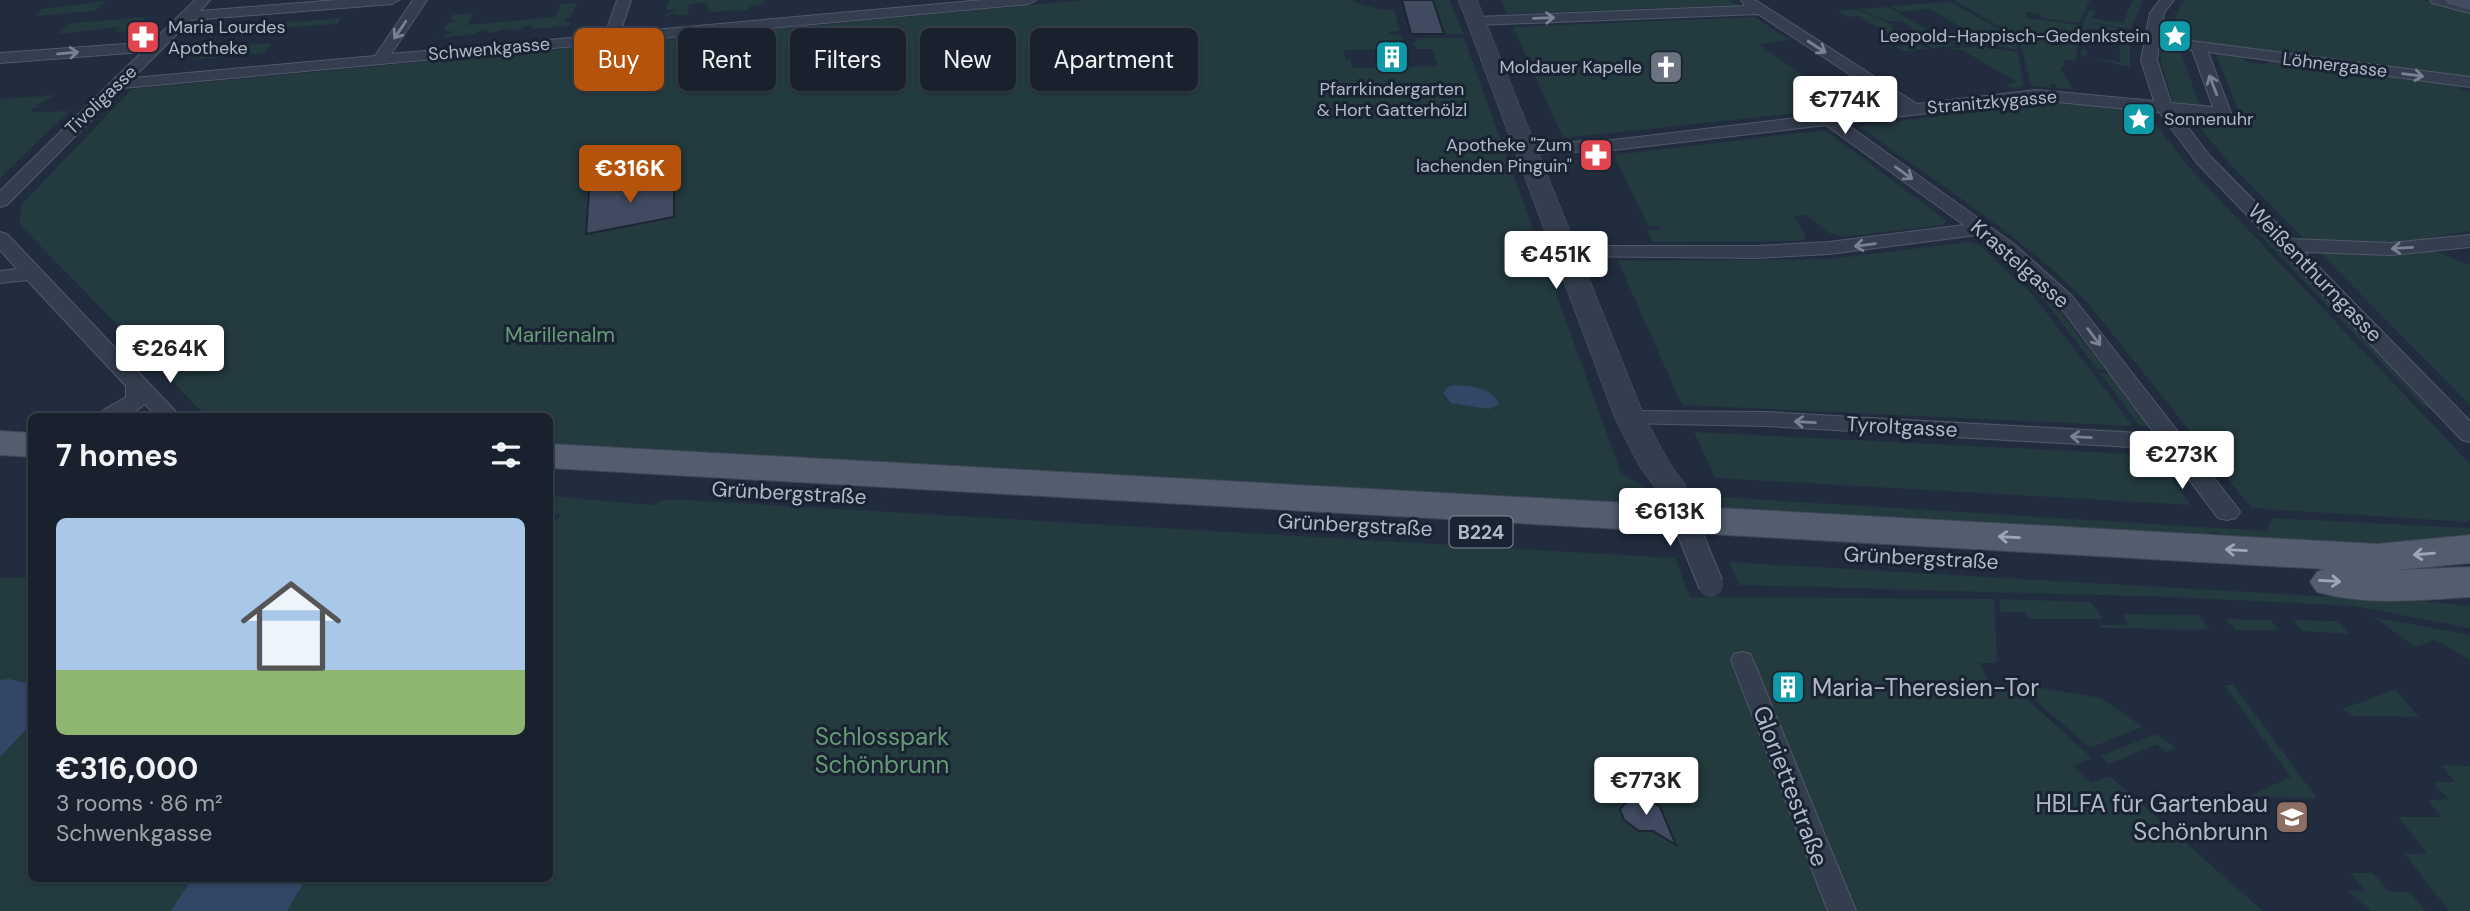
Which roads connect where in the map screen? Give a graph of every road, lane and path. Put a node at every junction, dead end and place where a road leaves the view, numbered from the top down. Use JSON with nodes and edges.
{"nodes":[{"id":1,"x":203,"y":0,"type":"edge"},
{"id":2,"x":392,"y":0,"type":"edge"},
{"id":3,"x":420,"y":0,"type":"edge"},
{"id":4,"x":624,"y":0,"type":"edge"},
{"id":5,"x":1029,"y":0,"type":"edge"},
{"id":6,"x":1468,"y":0,"type":"edge"},
{"id":7,"x":1746,"y":0,"type":"edge"},
{"id":8,"x":2166,"y":0,"type":"edge"},
{"id":9,"x":2437,"y":0,"type":"edge"},
{"id":10,"x":2455,"y":0,"type":"edge"},
{"id":11,"x":2470,"y":6,"type":"edge"},
{"id":12,"x":888,"y":7,"type":"edge"},
{"id":13,"x":1760,"y":10,"type":"junction"},
{"id":14,"x":187,"y":16,"type":"junction"},
{"id":15,"x":1476,"y":21,"type":"junction"},
{"id":16,"x":614,"y":28,"type":"edge"},
{"id":17,"x":664,"y":32,"type":"edge"},
{"id":18,"x":2152,"y":40,"type":"junction"},
{"id":19,"x":574,"y":42,"type":"edge"},
{"id":20,"x":156,"y":46,"type":"junction"},
{"id":21,"x":2199,"y":48,"type":"junction"},
{"id":22,"x":0,"y":58,"type":"edge"},
{"id":23,"x":380,"y":60,"type":"junction"},
{"id":24,"x":2470,"y":82,"type":"edge"},
{"id":25,"x":117,"y":84,"type":"junction"},
{"id":26,"x":2164,"y":107,"type":"junction"},
{"id":27,"x":1913,"y":109,"type":"junction"},
{"id":28,"x":1829,"y":119,"type":"junction"},
{"id":29,"x":1528,"y":149,"type":"junction"},
{"id":30,"x":0,"y":201,"type":"edge"},
{"id":31,"x":1982,"y":229,"type":"junction"},
{"id":32,"x":0,"y":238,"type":"edge"},
{"id":33,"x":2470,"y":240,"type":"edge"},
{"id":34,"x":2288,"y":245,"type":"junction"},
{"id":35,"x":1566,"y":252,"type":"junction"},
{"id":36,"x":31,"y":273,"type":"junction"},
{"id":37,"x":0,"y":277,"type":"edge"},
{"id":38,"x":138,"y":384,"type":"junction"},
{"id":39,"x":116,"y":413,"type":"edge"},
{"id":40,"x":166,"y":413,"type":"edge"},
{"id":41,"x":1630,"y":418,"type":"junction"},
{"id":42,"x":0,"y":423,"type":"edge"},
{"id":43,"x":28,"y":425,"type":"edge"},
{"id":44,"x":2470,"y":435,"type":"edge"},
{"id":45,"x":2174,"y":442,"type":"junction"},
{"id":46,"x":0,"y":443,"type":"edge"},
{"id":47,"x":28,"y":445,"type":"edge"},
{"id":48,"x":553,"y":456,"type":"edge"},
{"id":49,"x":553,"y":479,"type":"edge"},
{"id":50,"x":1672,"y":489,"type":"joint"},
{"id":51,"x":2227,"y":512,"type":"dead end"},
{"id":52,"x":2470,"y":550,"type":"edge"},
{"id":53,"x":2470,"y":582,"type":"edge"},
{"id":54,"x":2413,"y":586,"type":"junction"},
{"id":55,"x":1714,"y":591,"type":"dead end"},
{"id":56,"x":2470,"y":597,"type":"edge"},
{"id":57,"x":1742,"y":660,"type":"dead end"},
{"id":58,"x":1842,"y":911,"type":"edge"}],
"edges":[{"from":1,"to":14,"type":"street","name":"Tivoligasse"},
{"from":2,"to":14,"type":"street"},
{"from":3,"to":23,"type":"street","one_way":true},
{"from":4,"to":16,"type":"street"},
{"from":5,"to":12,"type":"street","name":"Schwenkgasse"},
{"from":6,"to":15,"type":"street"},
{"from":7,"to":13,"type":"street"},
{"from":8,"to":18,"type":"street","name":"Weißenthurngasse"},
{"from":9,"to":11,"type":"street"},
{"from":10,"to":11,"type":"main road"},
{"from":12,"to":17,"type":"street","name":"Schwenkgasse"},
{"from":15,"to":13,"type":"street","one_way":true},
{"from":13,"to":27,"type":"street","one_way":true},
{"from":14,"to":20,"type":"street","name":"Tivoligasse"},
{"from":15,"to":29,"type":"street"},
{"from":18,"to":21,"type":"street","name":"Löhnergasse"},
{"from":18,"to":26,"type":"street","name":"Weißenthurngasse"},
{"from":19,"to":23,"type":"street","name":"Schwenkgasse"},
{"from":22,"to":20,"type":"street","one_way":true},
{"from":20,"to":25,"type":"street","name":"Tivoligasse"},
{"from":21,"to":24,"type":"street","name":"Löhnergasse","one_way":true},
{"from":26,"to":21,"type":"street","name":"Stranitzkygasse","one_way":true},
{"from":23,"to":25,"type":"street","name":"Schwenkgasse"},
{"from":25,"to":30,"type":"street","name":"Tivoligasse"},
{"from":26,"to":27,"type":"street","name":"Stranitzkygasse"},
{"from":26,"to":34,"type":"street","name":"Weißenthurngasse"},
{"from":27,"to":28,"type":"street","name":"Stranitzkygasse"},
{"from":28,"to":29,"type":"street","name":"Stranitzkygasse"},
{"from":28,"to":31,"type":"street","name":"Krastelgasse","one_way":true},
{"from":29,"to":35,"type":"street"},
{"from":31,"to":35,"type":"street","one_way":true},
{"from":31,"to":45,"type":"street","name":"Krastelgasse","one_way":true},
{"from":32,"to":36,"type":"street"},
{"from":33,"to":34,"type":"street","one_way":true},
{"from":34,"to":44,"type":"street","name":"Weißenthurngasse"},
{"from":35,"to":41,"type":"street"},
{"from":36,"to":37,"type":"street"},
{"from":36,"to":38,"type":"street"},
{"from":38,"to":39,"type":"street"},
{"from":38,"to":40,"type":"street"},
{"from":45,"to":41,"type":"street","name":"Tyroltgasse","one_way":true},
{"from":41,"to":50,"type":"street"},
{"from":42,"to":43,"type":"main road"},
{"from":45,"to":51,"type":"street","name":"Krastelgasse"},
{"from":46,"to":47,"type":"main road"},
{"from":52,"to":48,"type":"main road","name":"Grünbergstraße","number":"B224","one_way":true},
{"from":49,"to":54,"type":"main road","name":"Grünbergstraße","number":"B224","one_way":true},
{"from":50,"to":55,"type":"street","bridge":true},
{"from":53,"to":54,"type":"main road","number":"B224"},
{"from":54,"to":56,"type":"street"},
{"from":57,"to":58,"type":"street","name":"Gloriettestraße"}]}
